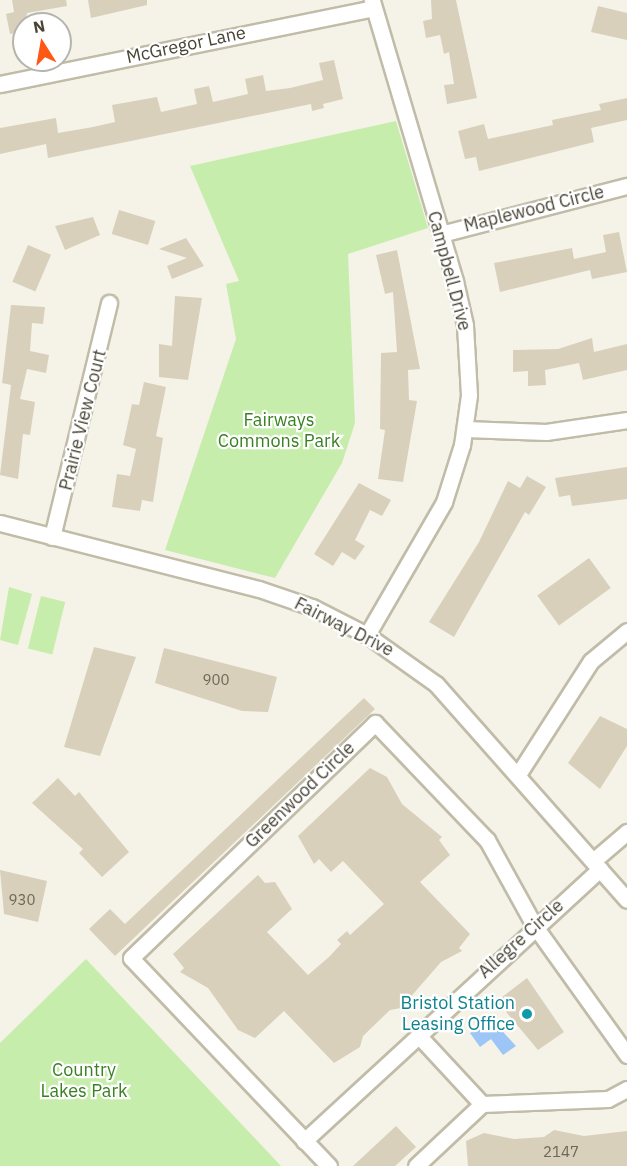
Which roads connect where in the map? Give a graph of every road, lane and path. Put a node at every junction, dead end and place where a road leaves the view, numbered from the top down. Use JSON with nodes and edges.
{"nodes":[{"id":1,"x":373,"y":4,"type":"edge"},
{"id":2,"x":0,"y":84,"type":"edge"},
{"id":3,"x":627,"y":186,"type":"edge"},
{"id":4,"x":441,"y":234,"type":"junction"},
{"id":5,"x":109,"y":303,"type":"dead end"},
{"id":6,"x":627,"y":420,"type":"edge"},
{"id":7,"x":465,"y":429,"type":"junction"},
{"id":8,"x":0,"y":523,"type":"edge"},
{"id":9,"x":52,"y":537,"type":"junction"},
{"id":10,"x":627,"y":631,"type":"edge"},
{"id":11,"x":368,"y":635,"type":"junction"},
{"id":12,"x":519,"y":773,"type":"junction"},
{"id":13,"x":627,"y":832,"type":"edge"},
{"id":14,"x":597,"y":865,"type":"junction"},
{"id":15,"x":627,"y":900,"type":"edge"},
{"id":16,"x":534,"y":925,"type":"junction"},
{"id":17,"x":418,"y":1035,"type":"junction"},
{"id":18,"x":627,"y":1055,"type":"edge"},
{"id":19,"x":627,"y":1089,"type":"edge"},
{"id":20,"x":482,"y":1104,"type":"junction"},
{"id":21,"x":304,"y":1141,"type":"junction"},
{"id":22,"x":329,"y":1166,"type":"edge"},
{"id":23,"x":416,"y":1166,"type":"edge"}],
"edges":[{"from":1,"to":2,"type":"street","name":"McGregor Lane"},
{"from":1,"to":4,"type":"street","name":"Campbell Drive"},
{"from":3,"to":4,"type":"street","name":"Maplewood Circle"},
{"from":4,"to":7,"type":"street","name":"Campbell Drive"},
{"from":5,"to":9,"type":"street","name":"Prairie View Court"},
{"from":6,"to":7,"type":"street"},
{"from":7,"to":11,"type":"street","name":"Campbell Drive"},
{"from":8,"to":9,"type":"street","name":"Fairway Drive"},
{"from":9,"to":11,"type":"street","name":"Fairway Drive"},
{"from":10,"to":12,"type":"street"},
{"from":11,"to":12,"type":"street","name":"Fairway Drive"},
{"from":12,"to":14,"type":"street","name":"Fairway Drive"},
{"from":13,"to":14,"type":"street","name":"Allegre Circle"},
{"from":14,"to":15,"type":"street","name":"Fairway Drive"},
{"from":14,"to":16,"type":"street","name":"Allegre Circle"},
{"from":16,"to":17,"type":"street","name":"Allegre Circle"},
{"from":16,"to":18,"type":"street","name":"Greenwood Circle"},
{"from":16,"to":21,"type":"street","name":"Greenwood Circle"},
{"from":17,"to":20,"type":"street"},
{"from":17,"to":21,"type":"street","name":"Allegre Circle"},
{"from":19,"to":20,"type":"street"},
{"from":20,"to":23,"type":"street"},
{"from":21,"to":22,"type":"street","name":"Greenwood Circle"}]}
